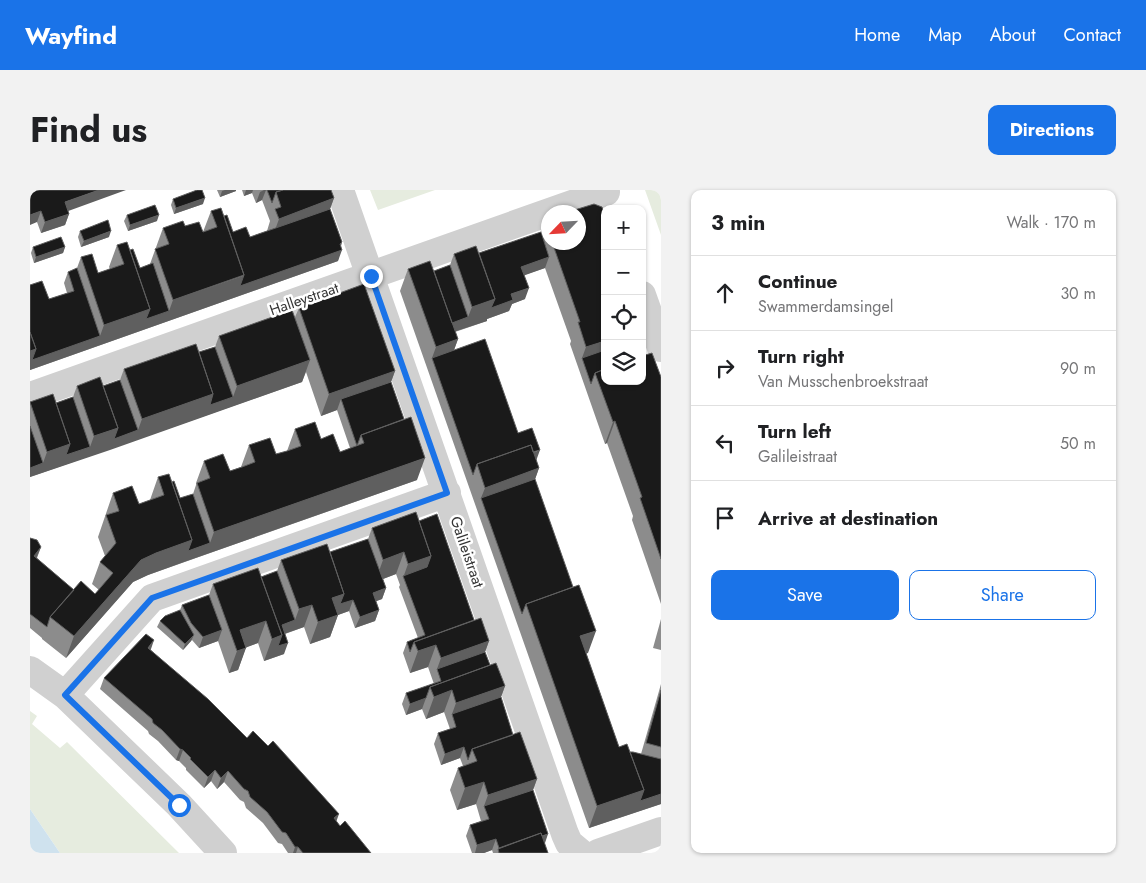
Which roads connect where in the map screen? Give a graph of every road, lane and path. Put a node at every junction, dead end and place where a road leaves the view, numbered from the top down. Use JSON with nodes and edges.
{"nodes":[{"id":1,"x":340,"y":190,"type":"edge"},
{"id":2,"x":607,"y":197,"type":"edge"},
{"id":3,"x":371,"y":276,"type":"junction"},
{"id":4,"x":646,"y":306,"type":"edge"},
{"id":5,"x":661,"y":348,"type":"edge"},
{"id":6,"x":30,"y":396,"type":"edge"},
{"id":7,"x":447,"y":493,"type":"junction"},
{"id":8,"x":30,"y":670,"type":"edge"},
{"id":9,"x":65,"y":695,"type":"junction"},
{"id":10,"x":661,"y":831,"type":"edge"},
{"id":11,"x":223,"y":853,"type":"edge"},
{"id":12,"x":581,"y":853,"type":"edge"},
{"id":13,"x":598,"y":853,"type":"edge"}],
"edges":[{"from":1,"to":3,"type":"street","name":"Galileistraat"},
{"from":2,"to":3,"type":"street","name":"Halleystraat"},
{"from":3,"to":6,"type":"street","name":"Halleystraat"},
{"from":3,"to":7,"type":"street","name":"Galileistraat"},
{"from":4,"to":5,"type":"street"},
{"from":7,"to":9,"type":"street"},
{"from":7,"to":12,"type":"street","name":"Galileistraat"},
{"from":8,"to":9,"type":"street"},
{"from":9,"to":11,"type":"street"},
{"from":10,"to":13,"type":"street"}]}
